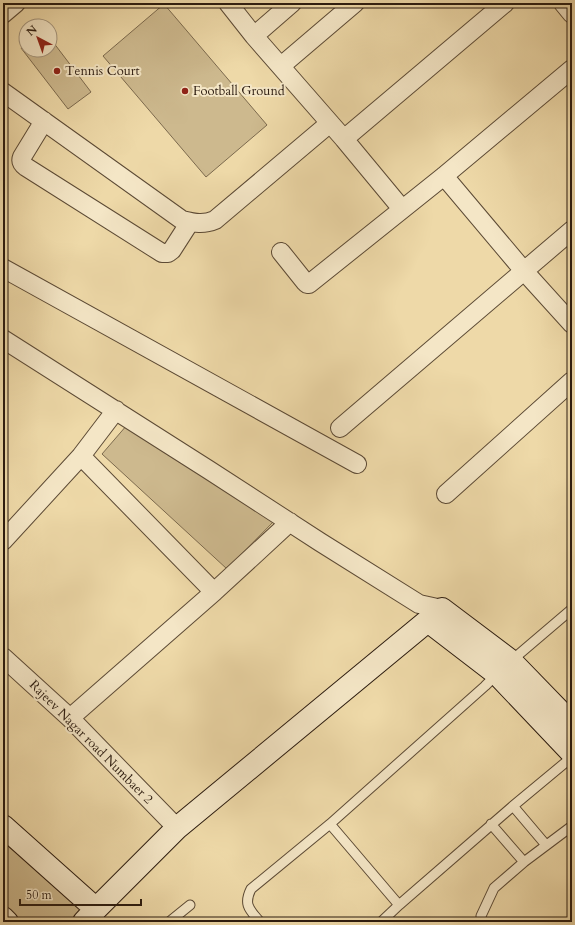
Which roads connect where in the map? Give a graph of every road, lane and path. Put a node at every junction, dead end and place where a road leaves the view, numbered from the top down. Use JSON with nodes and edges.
{"nodes":[{"id":1,"x":16,"y":3,"type":"edge"},
{"id":2,"x":228,"y":3,"type":"edge"},
{"id":3,"x":292,"y":3,"type":"edge"},
{"id":4,"x":355,"y":3,"type":"edge"},
{"id":5,"x":505,"y":3,"type":"edge"},
{"id":6,"x":563,"y":3,"type":"edge"},
{"id":7,"x":3,"y":14,"type":"edge"},
{"id":8,"x":572,"y":14,"type":"edge"},
{"id":9,"x":254,"y":36,"type":"junction"},
{"id":10,"x":281,"y":66,"type":"junction"},
{"id":11,"x":572,"y":69,"type":"edge"},
{"id":12,"x":3,"y":92,"type":"edge"},
{"id":13,"x":44,"y":121,"type":"junction"},
{"id":14,"x":330,"y":123,"type":"junction"},
{"id":15,"x":344,"y":139,"type":"junction"},
{"id":16,"x":444,"y":176,"type":"junction"},
{"id":17,"x":402,"y":209,"type":"junction"},
{"id":18,"x":190,"y":222,"type":"junction"},
{"id":19,"x":572,"y":230,"type":"edge"},
{"id":20,"x":281,"y":252,"type":"dead end"},
{"id":21,"x":3,"y":268,"type":"edge"},
{"id":22,"x":524,"y":271,"type":"junction"},
{"id":23,"x":572,"y":324,"type":"edge"},
{"id":24,"x":3,"y":339,"type":"edge"},
{"id":25,"x":572,"y":381,"type":"edge"},
{"id":26,"x":116,"y":410,"type":"junction"},
{"id":27,"x":340,"y":428,"type":"dead end"},
{"id":28,"x":81,"y":456,"type":"junction"},
{"id":29,"x":357,"y":464,"type":"dead end"},
{"id":30,"x":446,"y":494,"type":"dead end"},
{"id":31,"x":290,"y":522,"type":"junction"},
{"id":32,"x":3,"y":541,"type":"edge"},
{"id":33,"x":214,"y":592,"type":"junction"},
{"id":34,"x":572,"y":610,"type":"edge"},
{"id":35,"x":430,"y":611,"type":"junction"},
{"id":36,"x":3,"y":657,"type":"edge"},
{"id":37,"x":504,"y":667,"type":"junction"},
{"id":38,"x":70,"y":718,"type":"junction"},
{"id":39,"x":572,"y":724,"type":"edge"},
{"id":40,"x":572,"y":753,"type":"edge"},
{"id":41,"x":572,"y":757,"type":"edge"},
{"id":42,"x":513,"y":806,"type":"junction"},
{"id":43,"x":330,"y":824,"type":"junction"},
{"id":44,"x":491,"y":824,"type":"junction"},
{"id":45,"x":3,"y":826,"type":"edge"},
{"id":46,"x":572,"y":826,"type":"edge"},
{"id":47,"x":177,"y":828,"type":"junction"},
{"id":48,"x":546,"y":845,"type":"junction"},
{"id":49,"x":524,"y":862,"type":"junction"},
{"id":50,"x":190,"y":905,"type":"dead end"},
{"id":51,"x":399,"y":905,"type":"junction"},
{"id":52,"x":90,"y":916,"type":"edge"},
{"id":53,"x":3,"y":918,"type":"edge"},
{"id":54,"x":8,"y":922,"type":"edge"},
{"id":55,"x":169,"y":922,"type":"edge"},
{"id":56,"x":260,"y":922,"type":"edge"},
{"id":57,"x":381,"y":922,"type":"edge"},
{"id":58,"x":481,"y":922,"type":"edge"}],
"edges":[{"from":1,"to":7,"type":"street"},
{"from":2,"to":9,"type":"street"},
{"from":3,"to":9,"type":"street"},
{"from":4,"to":10,"type":"street"},
{"from":5,"to":15,"type":"street"},
{"from":6,"to":8,"type":"street"},
{"from":9,"to":10,"type":"street"},
{"from":10,"to":14,"type":"street"},
{"from":11,"to":16,"type":"street"},
{"from":12,"to":13,"type":"street"},
{"from":13,"to":18,"type":"street"},
{"from":13,"to":18,"type":"street"},
{"from":14,"to":15,"type":"street"},
{"from":14,"to":18,"type":"street"},
{"from":15,"to":17,"type":"street"},
{"from":16,"to":17,"type":"street"},
{"from":16,"to":22,"type":"street"},
{"from":17,"to":20,"type":"street"},
{"from":19,"to":22,"type":"street"},
{"from":21,"to":29,"type":"street"},
{"from":22,"to":23,"type":"street"},
{"from":22,"to":27,"type":"street"},
{"from":24,"to":26,"type":"street"},
{"from":25,"to":30,"type":"street"},
{"from":26,"to":28,"type":"street"},
{"from":26,"to":31,"type":"street"},
{"from":28,"to":32,"type":"street"},
{"from":28,"to":33,"type":"street"},
{"from":31,"to":33,"type":"street"},
{"from":31,"to":35,"type":"street"},
{"from":33,"to":38,"type":"street"},
{"from":34,"to":37,"type":"lane"},
{"from":35,"to":37,"type":"main road"},
{"from":35,"to":47,"type":"main road"},
{"from":36,"to":38,"type":"street","name":"Rajeev Nagar road Numbaer 2"},
{"from":37,"to":39,"type":"main road"},
{"from":37,"to":40,"type":"main road"},
{"from":37,"to":43,"type":"lane"},
{"from":38,"to":47,"type":"street","name":"Rajeev Nagar road Numbaer 2"},
{"from":41,"to":42,"type":"lane"},
{"from":42,"to":44,"type":"lane"},
{"from":42,"to":48,"type":"lane"},
{"from":43,"to":51,"type":"lane"},
{"from":43,"to":56,"type":"lane"},
{"from":44,"to":49,"type":"lane"},
{"from":44,"to":51,"type":"lane"},
{"from":45,"to":52,"type":"main road"},
{"from":46,"to":48,"type":"lane"},
{"from":47,"to":52,"type":"main road"},
{"from":48,"to":49,"type":"lane"},
{"from":49,"to":58,"type":"lane"},
{"from":50,"to":55,"type":"lane"},
{"from":51,"to":57,"type":"lane"},
{"from":53,"to":54,"type":"main road"}]}
